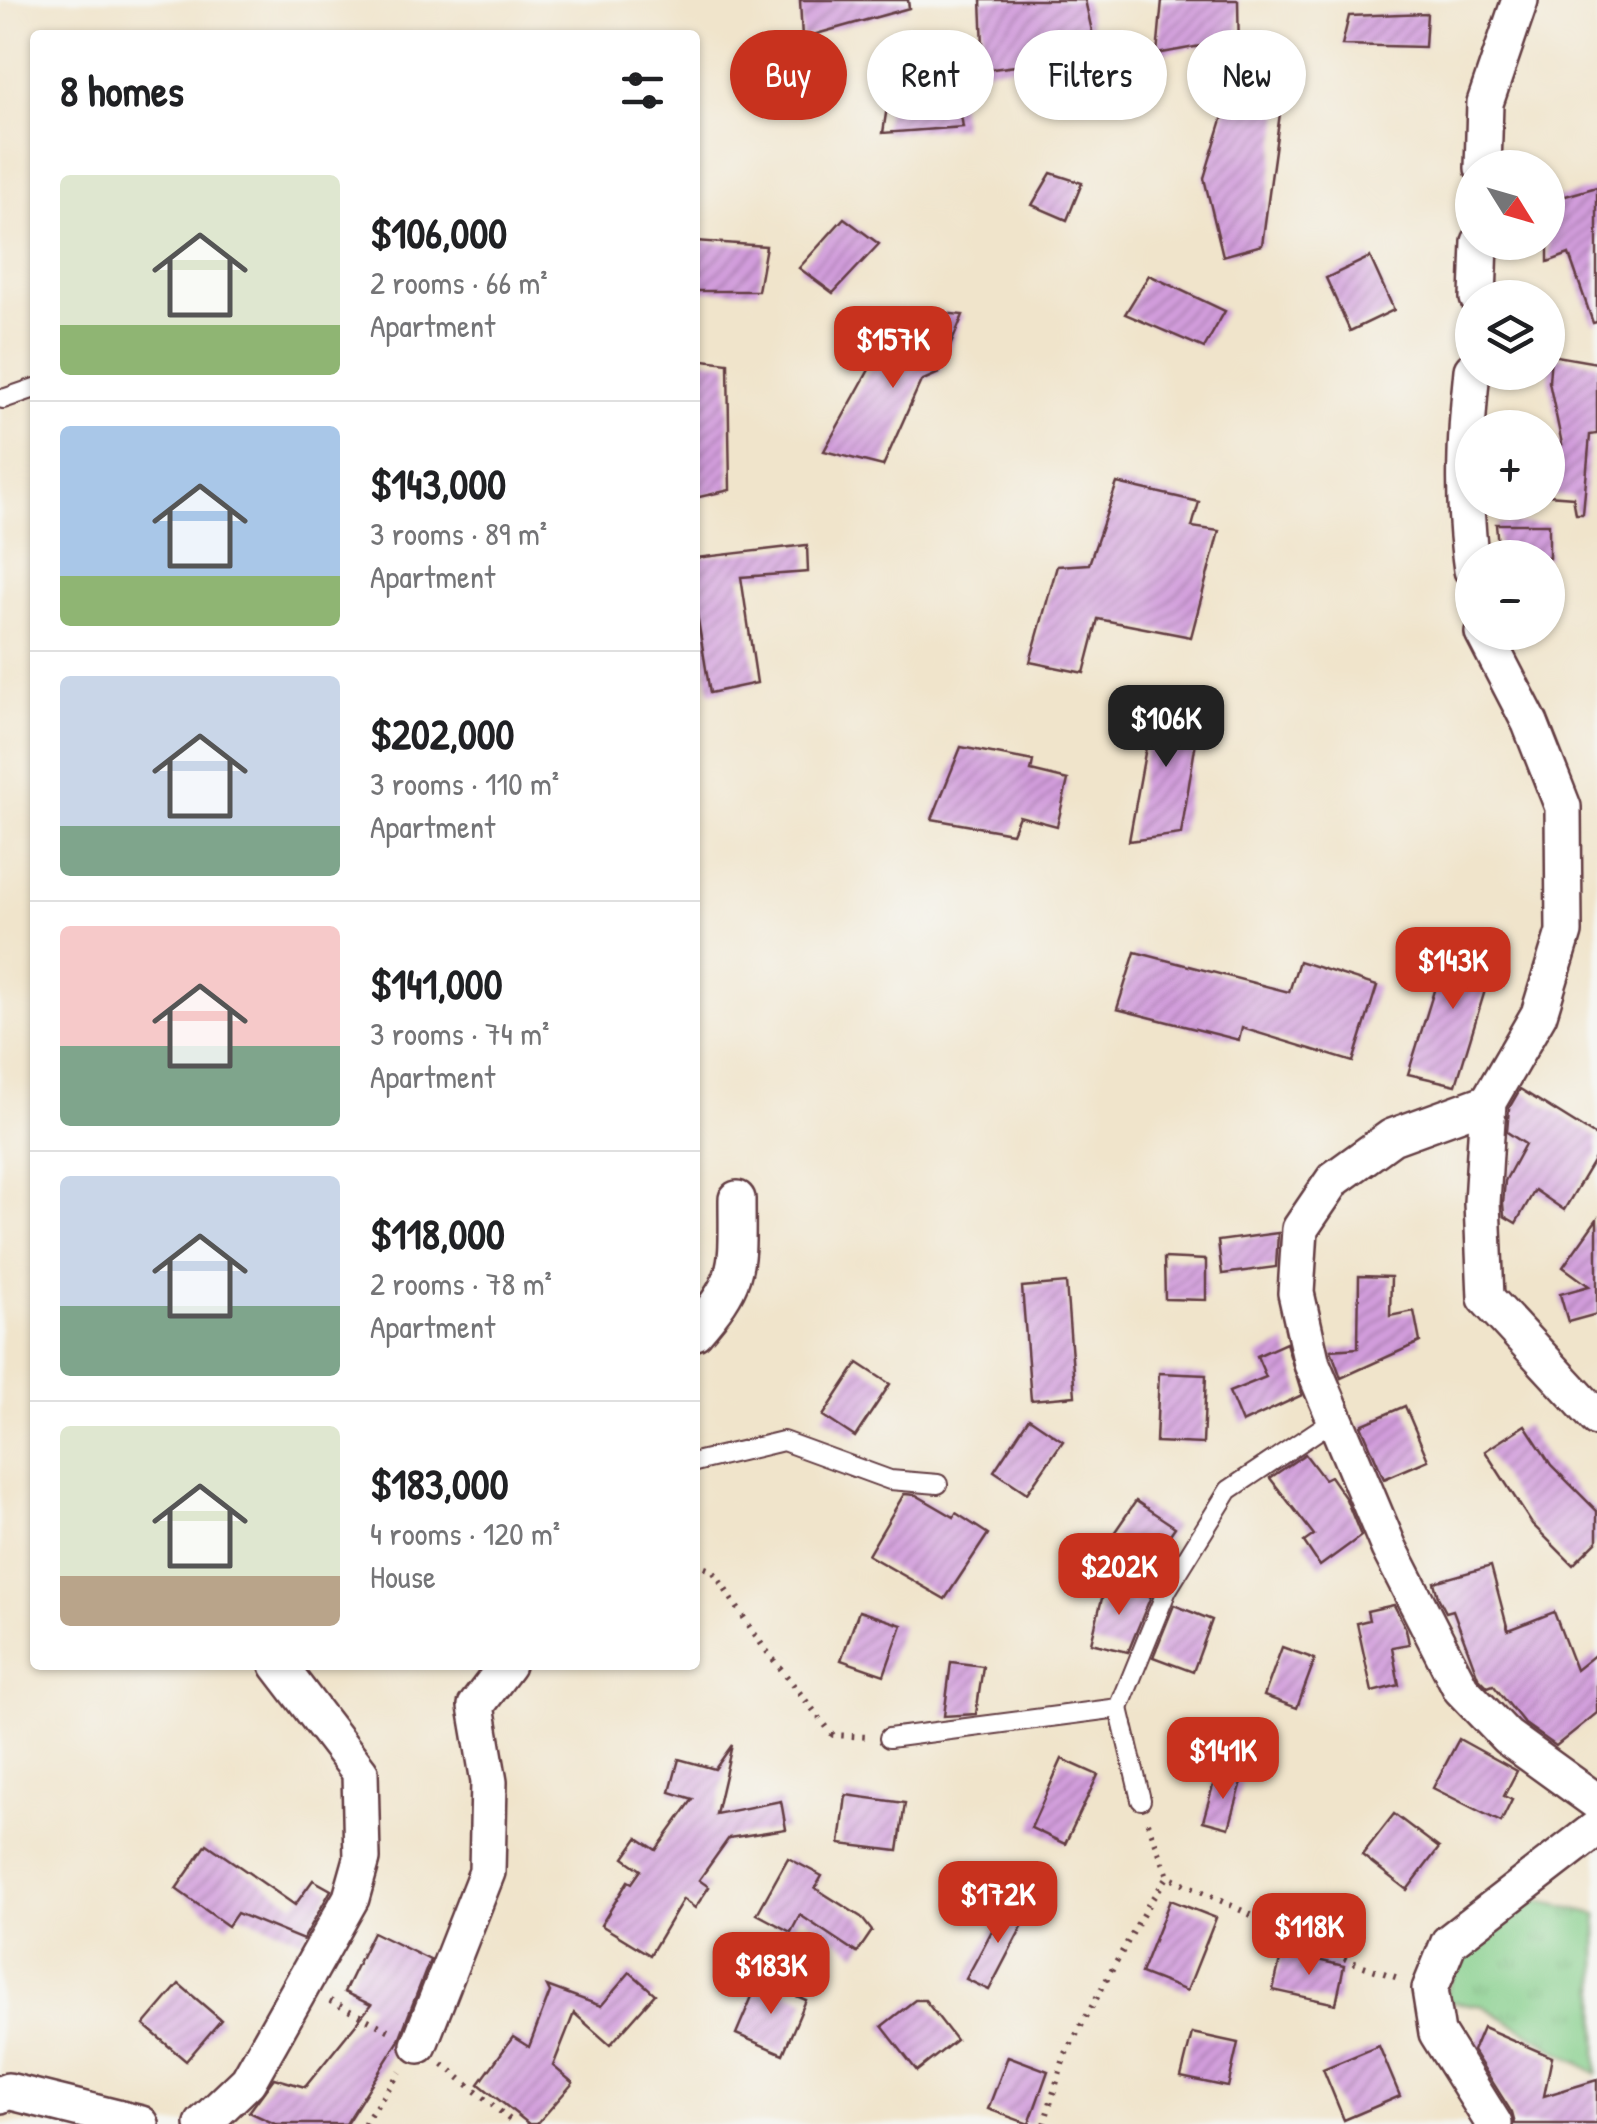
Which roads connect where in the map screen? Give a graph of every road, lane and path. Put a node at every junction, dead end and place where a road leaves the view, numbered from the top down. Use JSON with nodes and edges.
{"nodes":[{"id":1,"x":1520,"y":0,"type":"edge"},
{"id":2,"x":1484,"y":150,"type":"edge"},
{"id":3,"x":30,"y":390,"type":"edge"},
{"id":4,"x":1471,"y":390,"type":"edge"},
{"id":5,"x":0,"y":398,"type":"edge"},
{"id":6,"x":1468,"y":540,"type":"edge"},
{"id":7,"x":1492,"y":650,"type":"edge"},
{"id":8,"x":1488,"y":1102,"type":"junction"},
{"id":9,"x":737,"y":1198,"type":"dead end"},
{"id":10,"x":700,"y":1326,"type":"edge"},
{"id":11,"x":1597,"y":1418,"type":"edge"},
{"id":12,"x":1335,"y":1419,"type":"junction"},
{"id":13,"x":700,"y":1461,"type":"edge"},
{"id":14,"x":938,"y":1484,"type":"dead end"},
{"id":15,"x":700,"y":1566,"type":"edge"},
{"id":16,"x":282,"y":1670,"type":"edge"},
{"id":17,"x":503,"y":1670,"type":"edge"},
{"id":18,"x":1119,"y":1708,"type":"junction"},
{"id":19,"x":889,"y":1738,"type":"joint"},
{"id":20,"x":1141,"y":1800,"type":"joint"},
{"id":21,"x":1597,"y":1802,"type":"edge"},
{"id":22,"x":1597,"y":1828,"type":"edge"},
{"id":23,"x":1168,"y":1876,"type":"junction"},
{"id":24,"x":301,"y":1987,"type":"junction"},
{"id":25,"x":1430,"y":1989,"type":"junction"},
{"id":26,"x":419,"y":2045,"type":"junction"},
{"id":27,"x":0,"y":2095,"type":"edge"},
{"id":28,"x":141,"y":2124,"type":"edge"},
{"id":29,"x":203,"y":2124,"type":"edge"},
{"id":30,"x":364,"y":2124,"type":"edge"},
{"id":31,"x":515,"y":2124,"type":"edge"},
{"id":32,"x":1044,"y":2124,"type":"edge"},
{"id":33,"x":1494,"y":2124,"type":"edge"}],
"edges":[{"from":1,"to":2,"type":"street"},
{"from":3,"to":5,"type":"lane"},
{"from":4,"to":6,"type":"street"},
{"from":7,"to":8,"type":"street"},
{"from":8,"to":11,"type":"street"},
{"from":8,"to":12,"type":"street"},
{"from":9,"to":10,"type":"street"},
{"from":12,"to":18,"type":"lane"},
{"from":12,"to":21,"type":"street"},
{"from":13,"to":14,"type":"lane"},
{"from":15,"to":19,"type":"path"},
{"from":16,"to":24,"type":"street"},
{"from":17,"to":26,"type":"street"},
{"from":18,"to":19,"type":"lane"},
{"from":18,"to":20,"type":"lane"},
{"from":20,"to":23,"type":"path"},
{"from":22,"to":25,"type":"street"},
{"from":23,"to":25,"type":"path"},
{"from":23,"to":32,"type":"path"},
{"from":24,"to":26,"type":"path"},
{"from":24,"to":29,"type":"street"},
{"from":25,"to":33,"type":"street"},
{"from":26,"to":30,"type":"path"},
{"from":26,"to":31,"type":"path"},
{"from":27,"to":28,"type":"street"}]}
